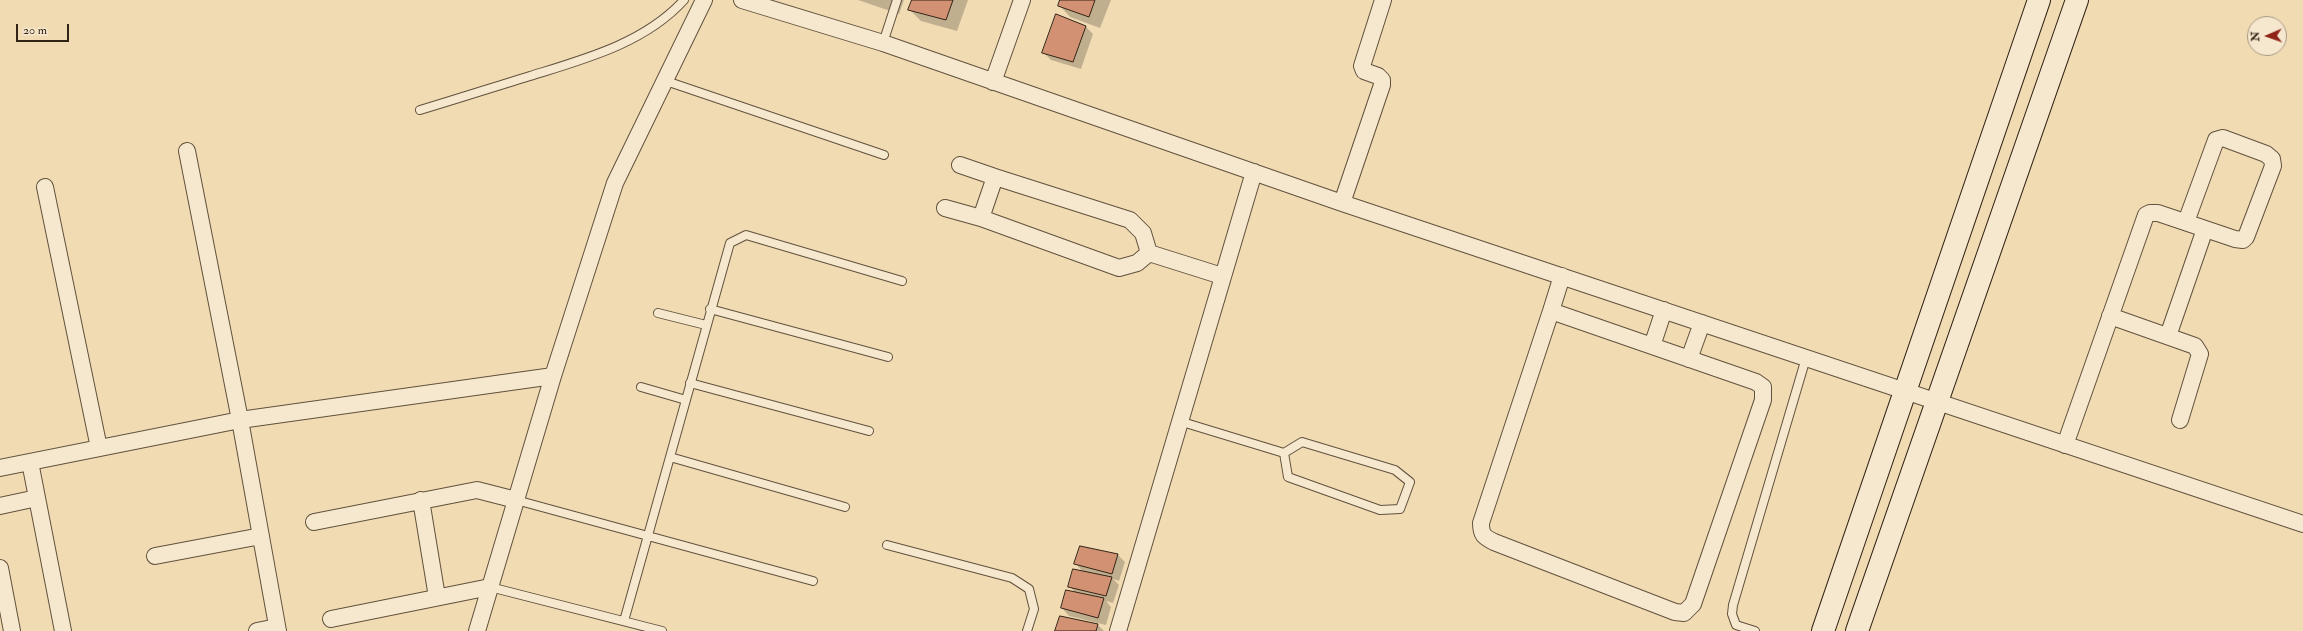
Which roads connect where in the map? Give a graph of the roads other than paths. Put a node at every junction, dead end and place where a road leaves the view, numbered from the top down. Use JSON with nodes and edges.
{"nodes":[{"id":1,"x":684,"y":0,"type":"edge"},
{"id":2,"x":704,"y":0,"type":"edge"},
{"id":3,"x":742,"y":0,"type":"edge"},
{"id":4,"x":897,"y":0,"type":"edge"},
{"id":5,"x":1022,"y":0,"type":"edge"},
{"id":6,"x":1383,"y":0,"type":"edge"},
{"id":7,"x":2039,"y":0,"type":"edge"},
{"id":8,"x":2077,"y":0,"type":"edge"},
{"id":9,"x":883,"y":43,"type":"junction"},
{"id":10,"x":666,"y":81,"type":"junction"},
{"id":11,"x":993,"y":82,"type":"junction"},
{"id":12,"x":420,"y":110,"type":"dead end"},
{"id":13,"x":187,"y":151,"type":"dead end"},
{"id":14,"x":884,"y":155,"type":"dead end"},
{"id":15,"x":960,"y":165,"type":"dead end"},
{"id":16,"x":1254,"y":172,"type":"junction"},
{"id":17,"x":995,"y":177,"type":"junction"},
{"id":18,"x":45,"y":188,"type":"dead end"},
{"id":19,"x":1342,"y":203,"type":"junction"},
{"id":20,"x":945,"y":208,"type":"dead end"},
{"id":21,"x":980,"y":218,"type":"junction"},
{"id":22,"x":2186,"y":222,"type":"junction"},
{"id":23,"x":2205,"y":229,"type":"junction"},
{"id":24,"x":1149,"y":253,"type":"junction"},
{"id":25,"x":1222,"y":276,"type":"junction"},
{"id":26,"x":1562,"y":276,"type":"junction"},
{"id":27,"x":902,"y":281,"type":"dead end"},
{"id":28,"x":710,"y":309,"type":"junction"},
{"id":29,"x":1551,"y":310,"type":"junction"},
{"id":30,"x":1664,"y":310,"type":"junction"},
{"id":31,"x":658,"y":313,"type":"dead end"},
{"id":32,"x":2110,"y":316,"type":"junction"},
{"id":33,"x":1702,"y":323,"type":"junction"},
{"id":34,"x":706,"y":325,"type":"junction"},
{"id":35,"x":2168,"y":336,"type":"junction"},
{"id":36,"x":1652,"y":346,"type":"junction"},
{"id":37,"x":888,"y":357,"type":"dead end"},
{"id":38,"x":1806,"y":358,"type":"junction"},
{"id":39,"x":1689,"y":359,"type":"junction"},
{"id":40,"x":553,"y":376,"type":"junction"},
{"id":41,"x":690,"y":383,"type":"junction"},
{"id":42,"x":641,"y":387,"type":"dead end"},
{"id":43,"x":1904,"y":390,"type":"junction"},
{"id":44,"x":686,"y":400,"type":"junction"},
{"id":45,"x":1937,"y":403,"type":"junction"},
{"id":46,"x":240,"y":420,"type":"junction"},
{"id":47,"x":2180,"y":420,"type":"dead end"},
{"id":48,"x":1179,"y":421,"type":"junction"},
{"id":49,"x":869,"y":431,"type":"dead end"},
{"id":50,"x":2065,"y":445,"type":"junction"},
{"id":51,"x":99,"y":448,"type":"junction"},
{"id":52,"x":1284,"y":453,"type":"junction"},
{"id":53,"x":670,"y":457,"type":"junction"},
{"id":54,"x":30,"y":462,"type":"junction"},
{"id":55,"x":0,"y":468,"type":"edge"},
{"id":56,"x":37,"y":498,"type":"junction"},
{"id":57,"x":421,"y":500,"type":"junction"},
{"id":58,"x":516,"y":500,"type":"junction"},
{"id":59,"x":0,"y":506,"type":"edge"},
{"id":60,"x":845,"y":507,"type":"dead end"},
{"id":61,"x":314,"y":522,"type":"dead end"},
{"id":62,"x":2303,"y":524,"type":"edge"},
{"id":63,"x":261,"y":536,"type":"junction"},
{"id":64,"x":649,"y":536,"type":"junction"},
{"id":65,"x":887,"y":545,"type":"dead end"},
{"id":66,"x":155,"y":556,"type":"dead end"},
{"id":67,"x":0,"y":568,"type":"edge"},
{"id":68,"x":813,"y":580,"type":"dead end"},
{"id":69,"x":490,"y":587,"type":"junction"},
{"id":70,"x":437,"y":597,"type":"junction"},
{"id":71,"x":331,"y":619,"type":"dead end"},
{"id":72,"x":624,"y":621,"type":"junction"},
{"id":73,"x":278,"y":629,"type":"edge"},
{"id":74,"x":12,"y":631,"type":"edge"},
{"id":75,"x":63,"y":631,"type":"edge"},
{"id":76,"x":257,"y":631,"type":"edge"},
{"id":77,"x":477,"y":631,"type":"edge"},
{"id":78,"x":662,"y":631,"type":"edge"},
{"id":79,"x":1027,"y":631,"type":"edge"},
{"id":80,"x":1118,"y":631,"type":"edge"},
{"id":81,"x":1755,"y":631,"type":"edge"},
{"id":82,"x":1823,"y":631,"type":"edge"},
{"id":83,"x":1857,"y":631,"type":"edge"}],
"edges":[{"from":1,"to":12,"type":"lane"},
{"from":2,"to":10,"type":"street"},
{"from":3,"to":9,"type":"street"},
{"from":4,"to":9,"type":"lane"},
{"from":5,"to":11,"type":"street"},
{"from":6,"to":19,"type":"street"},
{"from":7,"to":43,"type":"street"},
{"from":8,"to":45,"type":"street"},
{"from":9,"to":11,"type":"street"},
{"from":10,"to":14,"type":"lane"},
{"from":10,"to":40,"type":"street"},
{"from":11,"to":16,"type":"street"},
{"from":13,"to":46,"type":"street"},
{"from":15,"to":17,"type":"street"},
{"from":16,"to":19,"type":"street"},
{"from":16,"to":25,"type":"street"},
{"from":17,"to":21,"type":"street"},
{"from":17,"to":24,"type":"street"},
{"from":18,"to":51,"type":"street"},
{"from":19,"to":26,"type":"street"},
{"from":20,"to":21,"type":"street"},
{"from":21,"to":24,"type":"street"},
{"from":22,"to":23,"type":"street"},
{"from":22,"to":23,"type":"street"},
{"from":22,"to":32,"type":"street"},
{"from":23,"to":35,"type":"street"},
{"from":24,"to":25,"type":"street"},
{"from":25,"to":48,"type":"street"},
{"from":26,"to":29,"type":"street"},
{"from":26,"to":30,"type":"street"},
{"from":27,"to":28,"type":"lane"},
{"from":28,"to":34,"type":"lane"},
{"from":28,"to":37,"type":"lane"},
{"from":29,"to":36,"type":"street"},
{"from":29,"to":39,"type":"street"},
{"from":30,"to":33,"type":"street"},
{"from":30,"to":36,"type":"street"},
{"from":31,"to":34,"type":"lane"},
{"from":32,"to":35,"type":"street"},
{"from":32,"to":50,"type":"street"},
{"from":33,"to":38,"type":"street"},
{"from":33,"to":39,"type":"street"},
{"from":34,"to":41,"type":"lane"},
{"from":35,"to":47,"type":"street"},
{"from":36,"to":39,"type":"street"},
{"from":38,"to":43,"type":"street"},
{"from":38,"to":81,"type":"lane"},
{"from":40,"to":46,"type":"street"},
{"from":40,"to":58,"type":"street"},
{"from":41,"to":44,"type":"lane"},
{"from":41,"to":49,"type":"lane"},
{"from":42,"to":44,"type":"lane"},
{"from":43,"to":45,"type":"street"},
{"from":43,"to":82,"type":"street"},
{"from":44,"to":53,"type":"lane"},
{"from":45,"to":50,"type":"street"},
{"from":45,"to":83,"type":"street"},
{"from":46,"to":51,"type":"street"},
{"from":46,"to":63,"type":"street"},
{"from":48,"to":52,"type":"lane"},
{"from":48,"to":80,"type":"street"},
{"from":50,"to":62,"type":"street"},
{"from":51,"to":54,"type":"street"},
{"from":52,"to":52,"type":"lane"},
{"from":53,"to":60,"type":"lane"},
{"from":53,"to":64,"type":"lane"},
{"from":54,"to":55,"type":"street"},
{"from":54,"to":56,"type":"street"},
{"from":56,"to":59,"type":"street"},
{"from":56,"to":75,"type":"street"},
{"from":57,"to":58,"type":"street"},
{"from":57,"to":61,"type":"street"},
{"from":57,"to":70,"type":"street"},
{"from":58,"to":64,"type":"lane"},
{"from":58,"to":69,"type":"street"},
{"from":63,"to":66,"type":"street"},
{"from":63,"to":73,"type":"street"},
{"from":64,"to":68,"type":"lane"},
{"from":64,"to":72,"type":"lane"},
{"from":65,"to":79,"type":"lane"},
{"from":67,"to":74,"type":"street"},
{"from":69,"to":70,"type":"street"},
{"from":69,"to":72,"type":"lane"},
{"from":69,"to":77,"type":"street"},
{"from":70,"to":71,"type":"street"},
{"from":72,"to":78,"type":"lane"},
{"from":73,"to":76,"type":"street"}]}
